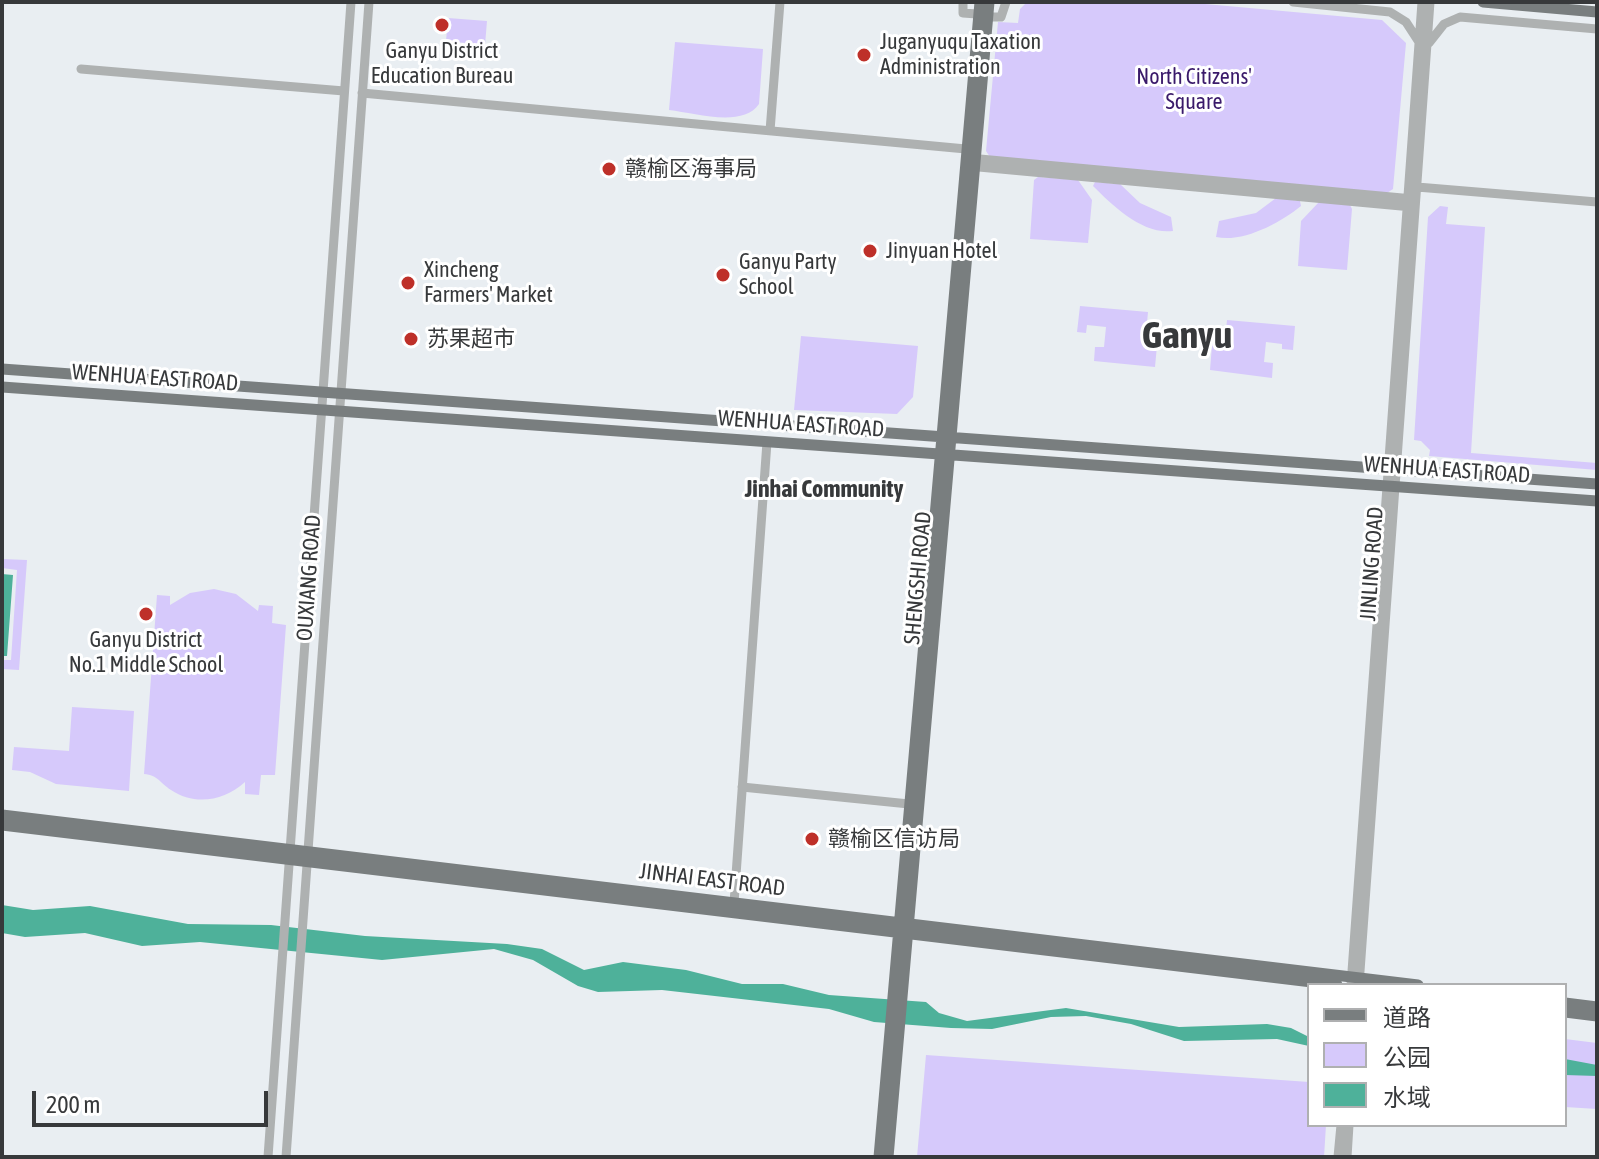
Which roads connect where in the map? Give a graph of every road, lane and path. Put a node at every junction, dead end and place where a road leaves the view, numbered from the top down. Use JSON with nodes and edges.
{"nodes":[{"id":1,"x":351,"y":2,"type":"edge"},
{"id":2,"x":369,"y":2,"type":"edge"},
{"id":3,"x":780,"y":2,"type":"edge"},
{"id":4,"x":963,"y":2,"type":"edge"},
{"id":5,"x":991,"y":2,"type":"edge"},
{"id":6,"x":1006,"y":2,"type":"edge"},
{"id":7,"x":1293,"y":2,"type":"edge"},
{"id":8,"x":1422,"y":2,"type":"edge"},
{"id":9,"x":1430,"y":2,"type":"edge"},
{"id":10,"x":1483,"y":2,"type":"edge"},
{"id":11,"x":980,"y":10,"type":"edge"},
{"id":12,"x":1597,"y":12,"type":"edge"},
{"id":13,"x":1597,"y":29,"type":"edge"},
{"id":14,"x":1423,"y":44,"type":"junction"},
{"id":15,"x":81,"y":69,"type":"dead end"},
{"id":16,"x":344,"y":91,"type":"junction"},
{"id":17,"x":362,"y":93,"type":"junction"},
{"id":18,"x":770,"y":131,"type":"junction"},
{"id":19,"x":969,"y":160,"type":"junction"},
{"id":20,"x":1417,"y":187,"type":"junction"},
{"id":21,"x":1597,"y":202,"type":"edge"},
{"id":22,"x":1412,"y":203,"type":"junction"},
{"id":23,"x":2,"y":369,"type":"edge"},
{"id":24,"x":2,"y":387,"type":"edge"},
{"id":25,"x":323,"y":393,"type":"junction"},
{"id":26,"x":340,"y":394,"type":"junction"},
{"id":27,"x":322,"y":410,"type":"junction"},
{"id":28,"x":339,"y":411,"type":"junction"},
{"id":29,"x":946,"y":437,"type":"junction"},
{"id":30,"x":767,"y":442,"type":"junction"},
{"id":31,"x":944,"y":454,"type":"junction"},
{"id":32,"x":1392,"y":469,"type":"junction"},
{"id":33,"x":1597,"y":484,"type":"edge"},
{"id":34,"x":1391,"y":486,"type":"junction"},
{"id":35,"x":1597,"y":501,"type":"edge"},
{"id":36,"x":742,"y":787,"type":"junction"},
{"id":37,"x":909,"y":804,"type":"junction"},
{"id":38,"x":2,"y":815,"type":"edge"},
{"id":39,"x":2,"y":825,"type":"edge"},
{"id":40,"x":290,"y":854,"type":"junction"},
{"id":41,"x":307,"y":856,"type":"junction"},
{"id":42,"x":734,"y":903,"type":"junction"},
{"id":43,"x":903,"y":928,"type":"junction"},
{"id":44,"x":1355,"y":981,"type":"edge"},
{"id":45,"x":1322,"y":983,"type":"edge"},
{"id":46,"x":1386,"y":983,"type":"edge"},
{"id":47,"x":1567,"y":1003,"type":"edge"},
{"id":48,"x":1597,"y":1007,"type":"edge"},
{"id":49,"x":1567,"y":1012,"type":"edge"},
{"id":50,"x":1597,"y":1016,"type":"edge"},
{"id":51,"x":1341,"y":1127,"type":"edge"},
{"id":52,"x":1349,"y":1127,"type":"edge"},
{"id":53,"x":268,"y":1157,"type":"edge"},
{"id":54,"x":286,"y":1157,"type":"edge"},
{"id":55,"x":879,"y":1157,"type":"edge"},
{"id":56,"x":888,"y":1157,"type":"edge"},
{"id":57,"x":1338,"y":1157,"type":"edge"},
{"id":58,"x":1347,"y":1157,"type":"edge"}],
"edges":[{"from":1,"to":16,"type":"street","name":"OUXIANG ROAD"},
{"from":2,"to":17,"type":"street","name":"OUXIANG ROAD"},
{"from":3,"to":18,"type":"street"},
{"from":4,"to":11,"type":"street"},
{"from":5,"to":11,"type":"main road","name":"SHENGSHI ROAD"},
{"from":6,"to":11,"type":"street"},
{"from":7,"to":14,"type":"street"},
{"from":8,"to":14,"type":"street","name":"JINLING ROAD"},
{"from":9,"to":14,"type":"street","name":"JINLING ROAD"},
{"from":10,"to":12,"type":"main road"},
{"from":11,"to":19,"type":"main road","name":"SHENGSHI ROAD"},
{"from":13,"to":14,"type":"street"},
{"from":14,"to":20,"type":"street","name":"JINLING ROAD"},
{"from":14,"to":22,"type":"street","name":"JINLING ROAD"},
{"from":15,"to":16,"type":"street"},
{"from":16,"to":25,"type":"street","name":"OUXIANG ROAD"},
{"from":17,"to":18,"type":"street"},
{"from":17,"to":26,"type":"street","name":"OUXIANG ROAD"},
{"from":18,"to":19,"type":"street"},
{"from":19,"to":22,"type":"street"},
{"from":19,"to":29,"type":"main road","name":"SHENGSHI ROAD"},
{"from":20,"to":21,"type":"street"},
{"from":20,"to":22,"type":"street","name":"JINLING ROAD"},
{"from":22,"to":32,"type":"street","name":"JINLING ROAD"},
{"from":23,"to":25,"type":"main road","name":"WENHUA EAST ROAD"},
{"from":24,"to":27,"type":"main road","name":"WENHUA EAST ROAD"},
{"from":25,"to":26,"type":"main road","name":"WENHUA EAST ROAD"},
{"from":25,"to":27,"type":"street","name":"OUXIANG ROAD"},
{"from":26,"to":28,"type":"street","name":"OUXIANG ROAD"},
{"from":26,"to":29,"type":"main road","name":"WENHUA EAST ROAD"},
{"from":27,"to":28,"type":"main road","name":"WENHUA EAST ROAD"},
{"from":27,"to":40,"type":"street","name":"OUXIANG ROAD"},
{"from":28,"to":30,"type":"main road","name":"WENHUA EAST ROAD"},
{"from":28,"to":41,"type":"street","name":"OUXIANG ROAD"},
{"from":29,"to":31,"type":"main road","name":"SHENGSHI ROAD"},
{"from":29,"to":32,"type":"main road","name":"WENHUA EAST ROAD"},
{"from":30,"to":31,"type":"main road","name":"WENHUA EAST ROAD"},
{"from":30,"to":36,"type":"street"},
{"from":31,"to":34,"type":"main road","name":"WENHUA EAST ROAD"},
{"from":31,"to":37,"type":"main road","name":"SHENGSHI ROAD"},
{"from":31,"to":43,"type":"main road","name":"SHENGSHI ROAD"},
{"from":32,"to":33,"type":"main road","name":"WENHUA EAST ROAD"},
{"from":32,"to":34,"type":"street","name":"JINLING ROAD"},
{"from":34,"to":35,"type":"main road","name":"WENHUA EAST ROAD"},
{"from":34,"to":44,"type":"street","name":"JINLING ROAD"},
{"from":36,"to":37,"type":"street"},
{"from":36,"to":42,"type":"street"},
{"from":37,"to":43,"type":"main road","name":"SHENGSHI ROAD"},
{"from":38,"to":40,"type":"main road","name":"JINHAI EAST ROAD"},
{"from":39,"to":40,"type":"main road","name":"JINHAI EAST ROAD"},
{"from":40,"to":41,"type":"main road","name":"JINHAI EAST ROAD"},
{"from":40,"to":53,"type":"street","name":"OUXIANG ROAD"},
{"from":41,"to":42,"type":"main road","name":"JINHAI EAST ROAD"},
{"from":41,"to":43,"type":"main road","name":"JINHAI EAST ROAD"},
{"from":41,"to":54,"type":"street","name":"OUXIANG ROAD"},
{"from":42,"to":43,"type":"main road","name":"JINHAI EAST ROAD"},
{"from":43,"to":44,"type":"main road","name":"JINHAI EAST ROAD"},
{"from":43,"to":45,"type":"main road","name":"JINHAI EAST ROAD"},
{"from":43,"to":55,"type":"main road","name":"SHENGSHI ROAD"},
{"from":43,"to":56,"type":"main road","name":"SHENGSHI ROAD"},
{"from":44,"to":46,"type":"main road","name":"JINHAI EAST ROAD"},
{"from":47,"to":48,"type":"main road"},
{"from":49,"to":50,"type":"main road"},
{"from":51,"to":57,"type":"street"},
{"from":52,"to":58,"type":"street"}]}
